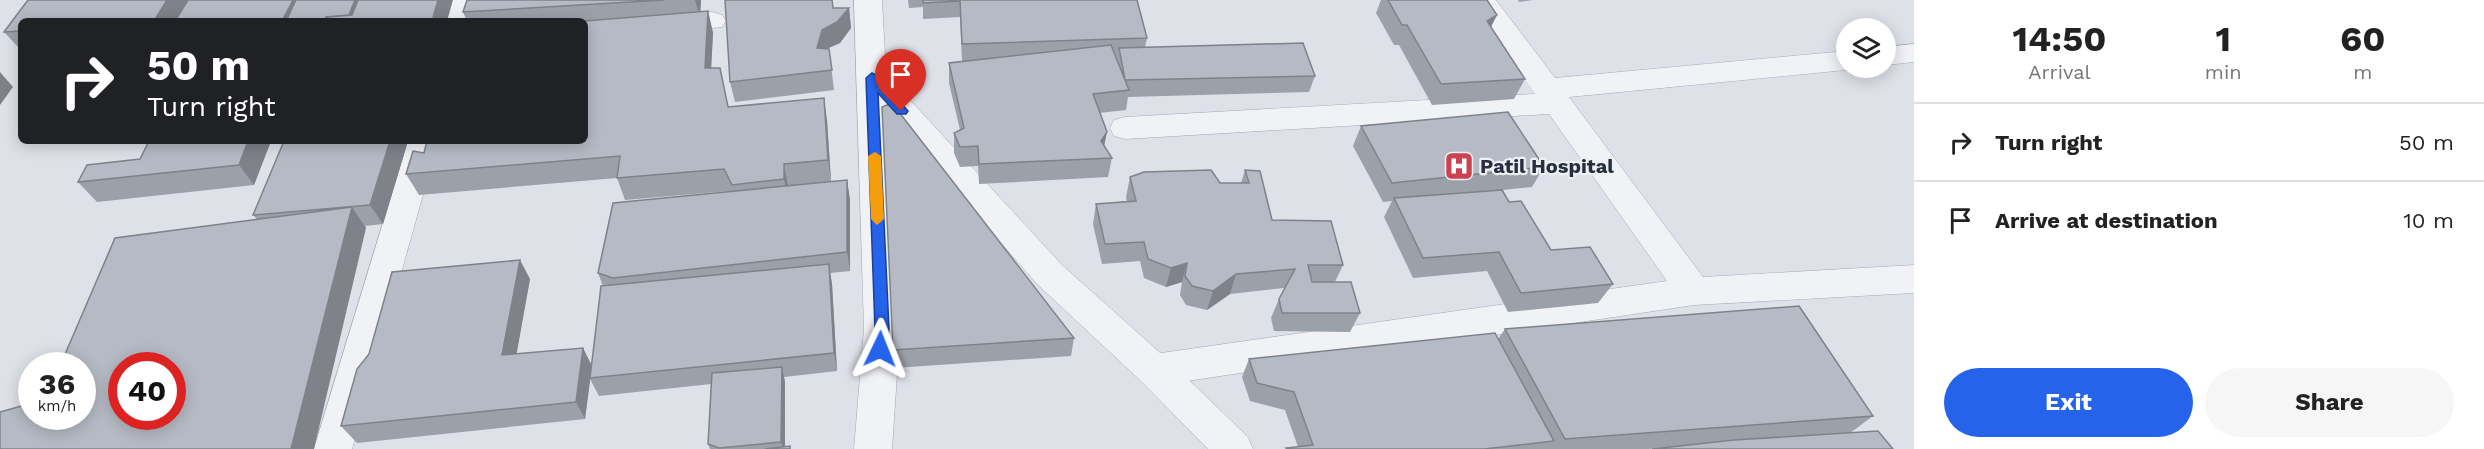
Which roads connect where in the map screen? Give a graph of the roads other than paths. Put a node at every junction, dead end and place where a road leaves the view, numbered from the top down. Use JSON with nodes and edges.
{"nodes":[{"id":1,"x":465,"y":0,"type":"edge"},
{"id":2,"x":868,"y":0,"type":"edge"},
{"id":3,"x":1482,"y":0,"type":"edge"},
{"id":4,"x":460,"y":18,"type":"edge"},
{"id":5,"x":712,"y":21,"type":"dead end"},
{"id":6,"x":588,"y":32,"type":"edge"},
{"id":7,"x":1914,"y":53,"type":"edge"},
{"id":8,"x":1896,"y":55,"type":"edge"},
{"id":9,"x":1836,"y":61,"type":"edge"},
{"id":10,"x":872,"y":78,"type":"junction"},
{"id":11,"x":1553,"y":96,"type":"junction"},
{"id":12,"x":1125,"y":128,"type":"dead end"},
{"id":13,"x":422,"y":144,"type":"edge"},
{"id":14,"x":1914,"y":279,"type":"edge"},
{"id":15,"x":1694,"y":291,"type":"junction"},
{"id":16,"x":1154,"y":370,"type":"junction"},
{"id":17,"x":333,"y":449,"type":"edge"},
{"id":18,"x":873,"y":449,"type":"edge"},
{"id":19,"x":1234,"y":449,"type":"edge"}],
"edges":[{"from":1,"to":4,"type":"street"},
{"from":2,"to":10,"type":"street"},
{"from":3,"to":11,"type":"street"},
{"from":5,"to":6,"type":"street"},
{"from":7,"to":8,"type":"street"},
{"from":9,"to":11,"type":"street"},
{"from":10,"to":16,"type":"street"},
{"from":10,"to":18,"type":"street"},
{"from":11,"to":12,"type":"street"},
{"from":11,"to":15,"type":"street"},
{"from":13,"to":17,"type":"street"},
{"from":14,"to":15,"type":"street"},
{"from":15,"to":16,"type":"street"},
{"from":16,"to":19,"type":"street"}]}
